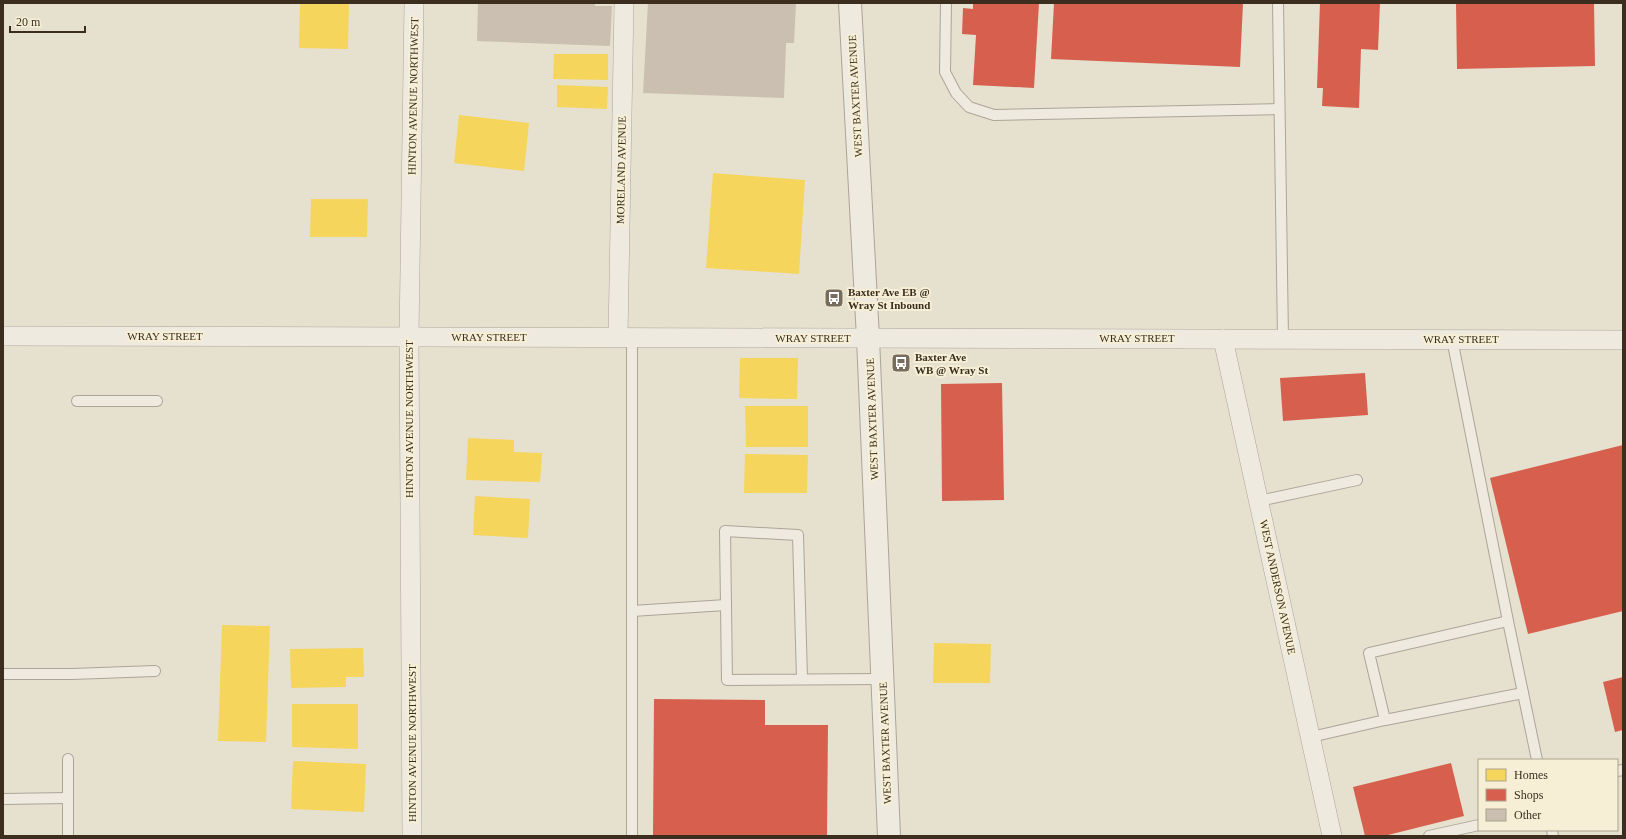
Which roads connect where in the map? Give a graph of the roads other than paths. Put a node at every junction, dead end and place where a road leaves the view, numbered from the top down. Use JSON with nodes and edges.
{"nodes":[{"id":1,"x":414,"y":3,"type":"edge"},
{"id":2,"x":624,"y":3,"type":"edge"},
{"id":3,"x":850,"y":3,"type":"edge"},
{"id":4,"x":946,"y":3,"type":"edge"},
{"id":5,"x":1278,"y":3,"type":"edge"},
{"id":6,"x":1279,"y":109,"type":"junction"},
{"id":7,"x":3,"y":336,"type":"edge"},
{"id":8,"x":409,"y":336,"type":"junction"},
{"id":9,"x":625,"y":337,"type":"junction"},
{"id":10,"x":868,"y":338,"type":"junction"},
{"id":11,"x":1223,"y":339,"type":"junction"},
{"id":12,"x":1283,"y":339,"type":"junction"},
{"id":13,"x":1452,"y":339,"type":"junction"},
{"id":14,"x":1623,"y":340,"type":"edge"},
{"id":15,"x":77,"y":401,"type":"dead end"},
{"id":16,"x":157,"y":401,"type":"dead end"},
{"id":17,"x":1357,"y":480,"type":"dead end"},
{"id":18,"x":1259,"y":501,"type":"junction"},
{"id":19,"x":726,"y":605,"type":"junction"},
{"id":20,"x":632,"y":611,"type":"junction"},
{"id":21,"x":1508,"y":621,"type":"junction"},
{"id":22,"x":155,"y":671,"type":"dead end"},
{"id":23,"x":3,"y":674,"type":"edge"},
{"id":24,"x":882,"y":679,"type":"junction"},
{"id":25,"x":802,"y":680,"type":"junction"},
{"id":26,"x":1522,"y":693,"type":"junction"},
{"id":27,"x":1385,"y":720,"type":"junction"},
{"id":28,"x":1311,"y":737,"type":"junction"},
{"id":29,"x":68,"y":759,"type":"dead end"},
{"id":30,"x":1537,"y":759,"type":"edge"},
{"id":31,"x":68,"y":798,"type":"junction"},
{"id":32,"x":3,"y":799,"type":"edge"},
{"id":33,"x":1478,"y":825,"type":"edge"},
{"id":34,"x":68,"y":836,"type":"edge"},
{"id":35,"x":412,"y":836,"type":"edge"},
{"id":36,"x":632,"y":836,"type":"edge"},
{"id":37,"x":889,"y":836,"type":"edge"},
{"id":38,"x":1332,"y":836,"type":"edge"},
{"id":39,"x":1429,"y":836,"type":"edge"}],
"edges":[{"from":1,"to":8,"type":"street","name":"HINTON AVENUE NORTHWEST"},
{"from":2,"to":9,"type":"street","name":"MORELAND AVENUE"},
{"from":3,"to":10,"type":"street","name":"WEST BAXTER AVENUE"},
{"from":4,"to":6,"type":"lane"},
{"from":5,"to":6,"type":"lane"},
{"from":6,"to":12,"type":"lane"},
{"from":7,"to":8,"type":"street","name":"WRAY STREET"},
{"from":8,"to":9,"type":"street","name":"WRAY STREET"},
{"from":8,"to":35,"type":"street","name":"HINTON AVENUE NORTHWEST"},
{"from":9,"to":10,"type":"street","name":"WRAY STREET"},
{"from":9,"to":20,"type":"lane"},
{"from":10,"to":11,"type":"street","name":"WRAY STREET"},
{"from":10,"to":24,"type":"street","name":"WEST BAXTER AVENUE"},
{"from":11,"to":12,"type":"street","name":"WRAY STREET"},
{"from":11,"to":18,"type":"street","name":"WEST ANDERSON AVENUE"},
{"from":12,"to":13,"type":"street","name":"WRAY STREET"},
{"from":13,"to":14,"type":"street","name":"WRAY STREET"},
{"from":13,"to":21,"type":"lane"},
{"from":15,"to":16,"type":"lane"},
{"from":17,"to":18,"type":"lane"},
{"from":18,"to":28,"type":"street","name":"WEST ANDERSON AVENUE"},
{"from":19,"to":20,"type":"lane"},
{"from":19,"to":25,"type":"lane"},
{"from":19,"to":25,"type":"lane"},
{"from":20,"to":36,"type":"lane"},
{"from":21,"to":26,"type":"lane"},
{"from":21,"to":27,"type":"lane"},
{"from":22,"to":23,"type":"lane"},
{"from":24,"to":25,"type":"lane"},
{"from":24,"to":37,"type":"street","name":"WEST BAXTER AVENUE"},
{"from":26,"to":27,"type":"lane"},
{"from":26,"to":30,"type":"lane"},
{"from":27,"to":28,"type":"lane"},
{"from":28,"to":38,"type":"street","name":"WEST ANDERSON AVENUE"},
{"from":29,"to":31,"type":"lane"},
{"from":31,"to":32,"type":"lane"},
{"from":31,"to":34,"type":"lane"},
{"from":33,"to":39,"type":"lane"}]}
